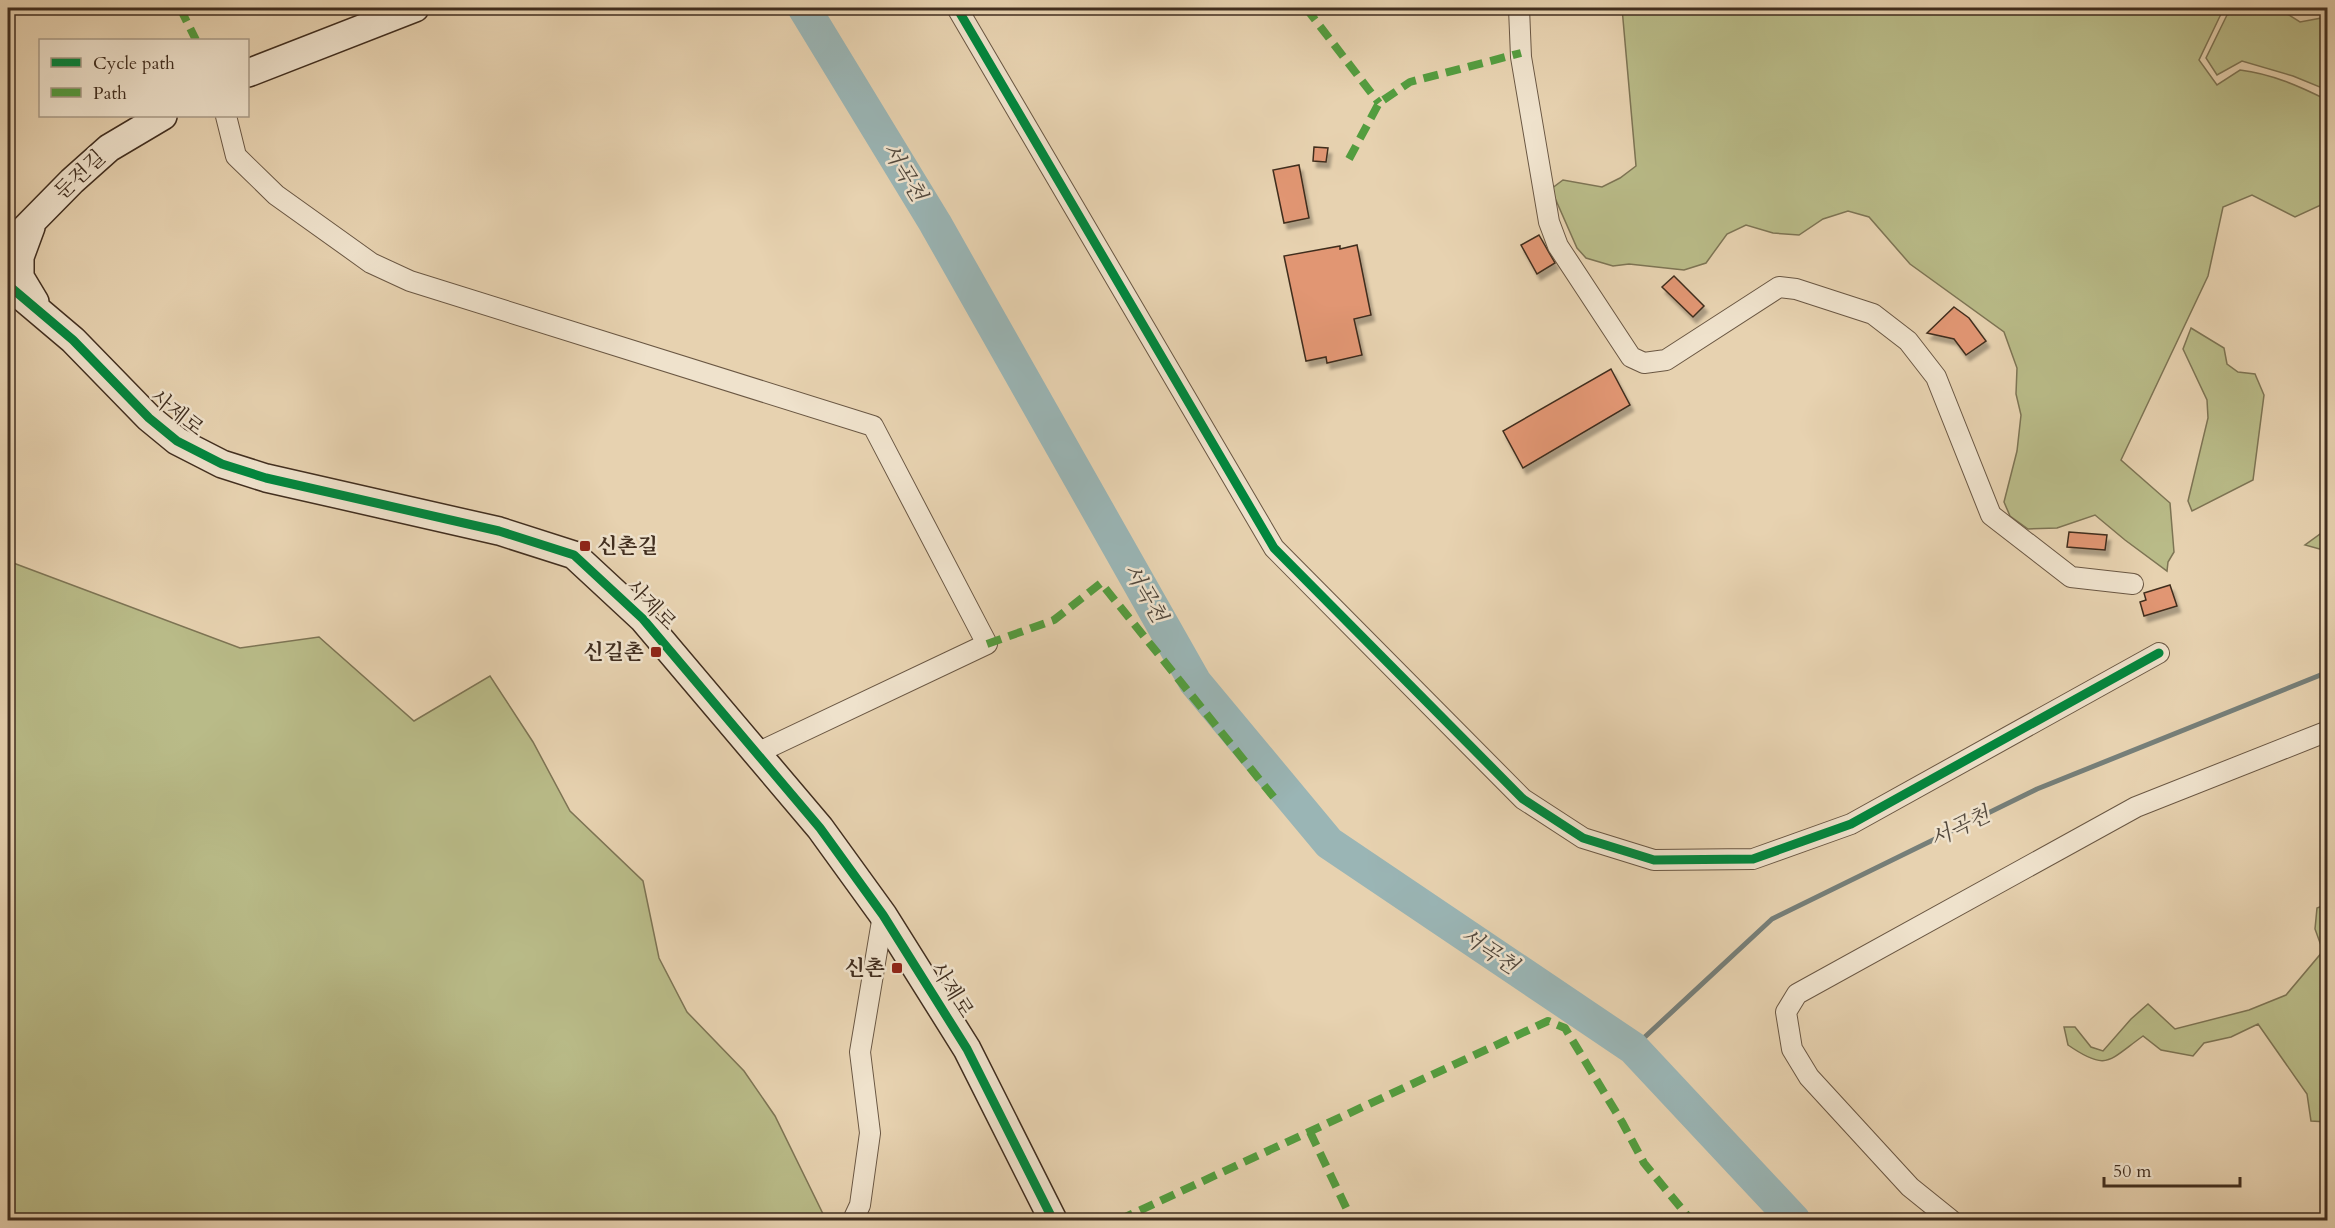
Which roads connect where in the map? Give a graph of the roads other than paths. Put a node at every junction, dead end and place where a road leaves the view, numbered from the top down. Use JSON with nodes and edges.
{"nodes":[{"id":1,"x":415,"y":8,"type":"edge"},
{"id":2,"x":957,"y":8,"type":"edge"},
{"id":3,"x":1519,"y":8,"type":"edge"},
{"id":4,"x":249,"y":73,"type":"edge"},
{"id":5,"x":161,"y":117,"type":"edge"},
{"id":6,"x":226,"y":117,"type":"edge"},
{"id":7,"x":33,"y":220,"type":"junction"},
{"id":8,"x":8,"y":234,"type":"edge"},
{"id":9,"x":8,"y":246,"type":"edge"},
{"id":10,"x":8,"y":285,"type":"edge"},
{"id":11,"x":8,"y":306,"type":"edge"},
{"id":12,"x":40,"y":311,"type":"junction"},
{"id":13,"x":2133,"y":584,"type":"dead end"},
{"id":14,"x":2159,"y":653,"type":"dead end"},
{"id":15,"x":2328,"y":731,"type":"edge"},
{"id":16,"x":757,"y":753,"type":"junction"},
{"id":17,"x":883,"y":915,"type":"junction"},
{"id":18,"x":853,"y":1221,"type":"edge"},
{"id":19,"x":1053,"y":1221,"type":"edge"},
{"id":20,"x":1950,"y":1221,"type":"edge"}],
"edges":[{"from":1,"to":4,"type":"street"},
{"from":2,"to":14,"type":"street"},
{"from":3,"to":13,"type":"street"},
{"from":5,"to":7,"type":"street","name":"둔전길"},
{"from":6,"to":16,"type":"street"},
{"from":7,"to":8,"type":"street"},
{"from":7,"to":9,"type":"street","name":"둔전길"},
{"from":7,"to":12,"type":"street"},
{"from":10,"to":12,"type":"street","name":"사제로"},
{"from":11,"to":12,"type":"street"},
{"from":12,"to":16,"type":"street","name":"사제로"},
{"from":15,"to":20,"type":"street"},
{"from":16,"to":17,"type":"street","name":"사제로"},
{"from":17,"to":18,"type":"street"},
{"from":17,"to":19,"type":"street","name":"사제로"}]}
